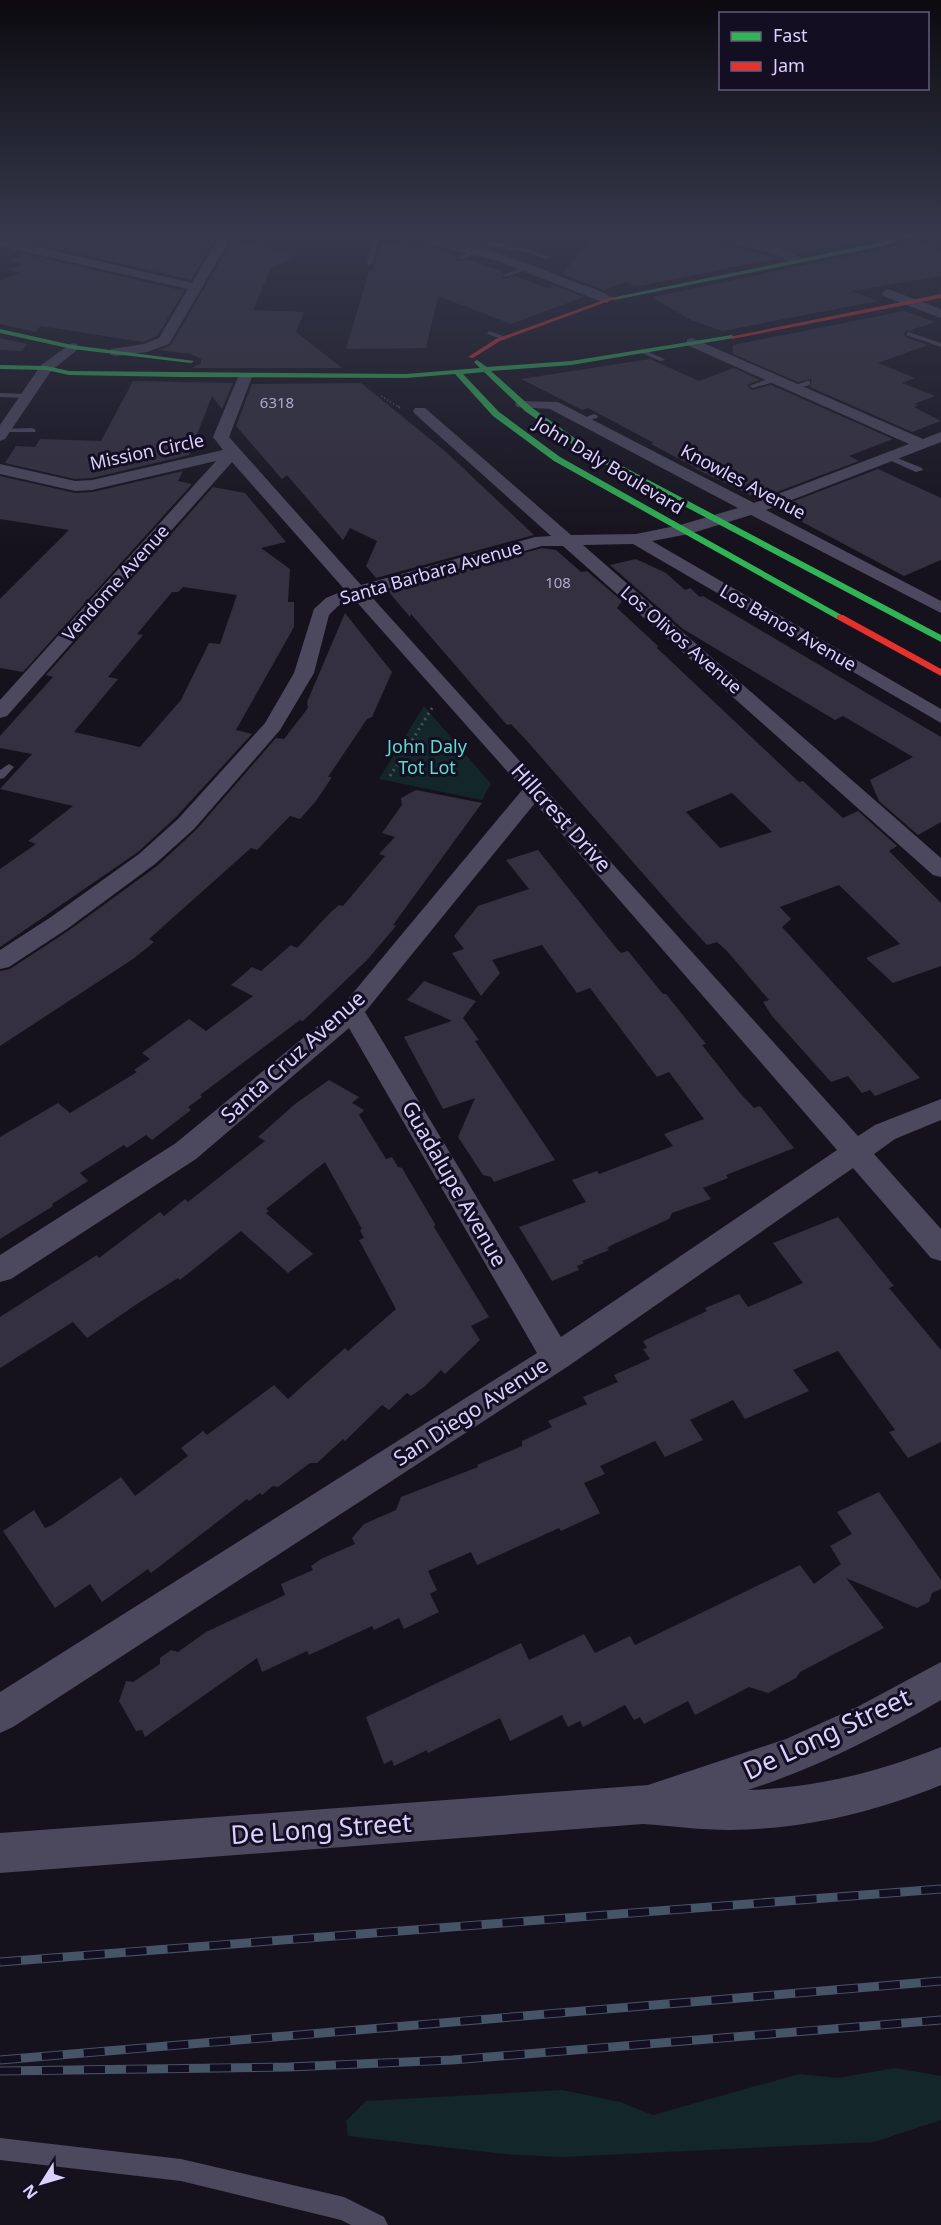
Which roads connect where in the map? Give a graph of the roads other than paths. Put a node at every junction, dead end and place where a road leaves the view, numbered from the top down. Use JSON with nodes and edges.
{"nodes":[{"id":1,"x":55,"y":338,"type":"edge"},
{"id":2,"x":166,"y":338,"type":"edge"},
{"id":3,"x":504,"y":338,"type":"edge"},
{"id":4,"x":670,"y":338,"type":"edge"},
{"id":5,"x":685,"y":338,"type":"edge"},
{"id":6,"x":699,"y":338,"type":"edge"},
{"id":7,"x":920,"y":338,"type":"edge"},
{"id":8,"x":72,"y":340,"type":"junction"},
{"id":9,"x":941,"y":345,"type":"edge"},
{"id":10,"x":642,"y":351,"type":"junction"},
{"id":11,"x":116,"y":352,"type":"junction"},
{"id":12,"x":465,"y":357,"type":"junction"},
{"id":13,"x":186,"y":360,"type":"junction"},
{"id":14,"x":662,"y":360,"type":"dead end"},
{"id":15,"x":0,"y":367,"type":"edge"},
{"id":16,"x":46,"y":368,"type":"junction"},
{"id":17,"x":488,"y":371,"type":"junction"},
{"id":18,"x":458,"y":373,"type":"junction"},
{"id":19,"x":245,"y":377,"type":"junction"},
{"id":20,"x":774,"y":379,"type":"junction"},
{"id":21,"x":753,"y":386,"type":"dead end"},
{"id":22,"x":0,"y":394,"type":"edge"},
{"id":23,"x":27,"y":396,"type":"junction"},
{"id":24,"x":522,"y":404,"type":"junction"},
{"id":25,"x":420,"y":411,"type":"road end"},
{"id":26,"x":32,"y":430,"type":"dead end"},
{"id":27,"x":2,"y":434,"type":"edge"},
{"id":28,"x":941,"y":437,"type":"edge"},
{"id":29,"x":922,"y":444,"type":"junction"},
{"id":30,"x":232,"y":453,"type":"junction"},
{"id":31,"x":890,"y":457,"type":"junction"},
{"id":32,"x":0,"y":469,"type":"edge"},
{"id":33,"x":919,"y":470,"type":"dead end"},
{"id":34,"x":754,"y":509,"type":"junction"},
{"id":35,"x":717,"y":520,"type":"junction"},
{"id":36,"x":683,"y":530,"type":"junction"},
{"id":37,"x":636,"y":539,"type":"junction"},
{"id":38,"x":567,"y":540,"type":"junction"},
{"id":39,"x":355,"y":592,"type":"junction"},
{"id":40,"x":941,"y":608,"type":"edge"},
{"id":41,"x":941,"y":639,"type":"edge"},
{"id":42,"x":941,"y":673,"type":"edge"},
{"id":43,"x":0,"y":712,"type":"edge"},
{"id":44,"x":941,"y":717,"type":"edge"},
{"id":45,"x":0,"y":765,"type":"edge"},
{"id":46,"x":0,"y":776,"type":"edge"},
{"id":47,"x":536,"y":789,"type":"junction"},
{"id":48,"x":941,"y":870,"type":"edge"},
{"id":49,"x":0,"y":961,"type":"edge"},
{"id":50,"x":352,"y":1011,"type":"junction"},
{"id":51,"x":941,"y":1109,"type":"edge"},
{"id":52,"x":858,"y":1153,"type":"junction"},
{"id":53,"x":941,"y":1249,"type":"edge"},
{"id":54,"x":0,"y":1270,"type":"edge"},
{"id":55,"x":556,"y":1357,"type":"junction"},
{"id":56,"x":941,"y":1680,"type":"edge"},
{"id":57,"x":0,"y":1714,"type":"edge"},
{"id":58,"x":941,"y":1766,"type":"edge"},
{"id":59,"x":643,"y":1804,"type":"junction"},
{"id":60,"x":0,"y":1853,"type":"edge"},
{"id":61,"x":0,"y":2149,"type":"edge"},
{"id":62,"x":376,"y":2225,"type":"edge"}],
"edges":[{"from":1,"to":8,"type":"main road"},
{"from":2,"to":11,"type":"street"},
{"from":3,"to":12,"type":"main road"},
{"from":4,"to":12,"type":"main road"},
{"from":5,"to":10,"type":"main road"},
{"from":6,"to":20,"type":"street"},
{"from":7,"to":9,"type":"lane"},
{"from":8,"to":11,"type":"main road"},
{"from":8,"to":16,"type":"street"},
{"from":10,"to":14,"type":"lane"},
{"from":10,"to":17,"type":"main road"},
{"from":11,"to":13,"type":"main road"},
{"from":12,"to":17,"type":"main road","name":"John Daly Boulevard"},
{"from":12,"to":18,"type":"main road"},
{"from":13,"to":16,"type":"main road"},
{"from":13,"to":19,"type":"main road"},
{"from":15,"to":16,"type":"main road"},
{"from":16,"to":19,"type":"main road"},
{"from":16,"to":23,"type":"street"},
{"from":17,"to":18,"type":"main road"},
{"from":17,"to":24,"type":"main road","name":"John Daly Boulevard"},
{"from":18,"to":19,"type":"main road"},
{"from":18,"to":36,"type":"main road","name":"John Daly Boulevard"},
{"from":19,"to":30,"type":"street","name":"Hillcrest Drive"},
{"from":20,"to":21,"type":"lane"},
{"from":20,"to":29,"type":"street"},
{"from":22,"to":23,"type":"lane"},
{"from":23,"to":27,"type":"street"},
{"from":24,"to":34,"type":"street","name":"Knowles Avenue"},
{"from":24,"to":35,"type":"main road","name":"John Daly Boulevard"},
{"from":25,"to":38,"type":"street","name":"Los Olivos Avenue"},
{"from":26,"to":27,"type":"lane"},
{"from":28,"to":29,"type":"street","name":"Santa Barbara Avenue"},
{"from":29,"to":31,"type":"street","name":"Santa Barbara Avenue"},
{"from":30,"to":32,"type":"street","name":"Mission Circle"},
{"from":30,"to":39,"type":"street","name":"Hillcrest Drive"},
{"from":30,"to":43,"type":"street","name":"Vendome Avenue"},
{"from":31,"to":33,"type":"lane"},
{"from":31,"to":34,"type":"street","name":"Santa Barbara Avenue"},
{"from":34,"to":35,"type":"street","name":"Santa Barbara Avenue"},
{"from":34,"to":40,"type":"street","name":"Knowles Avenue"},
{"from":35,"to":36,"type":"street","name":"Santa Barbara Avenue"},
{"from":35,"to":41,"type":"main road","name":"John Daly Boulevard"},
{"from":36,"to":37,"type":"street","name":"Santa Barbara Avenue"},
{"from":36,"to":42,"type":"main road","name":"John Daly Boulevard"},
{"from":37,"to":38,"type":"street","name":"Santa Barbara Avenue"},
{"from":37,"to":44,"type":"street","name":"Los Banos Avenue"},
{"from":38,"to":39,"type":"street","name":"Santa Barbara Avenue"},
{"from":38,"to":48,"type":"street","name":"Los Olivos Avenue"},
{"from":39,"to":47,"type":"street","name":"Hillcrest Drive"},
{"from":39,"to":49,"type":"street","name":"Santa Barbara Avenue"},
{"from":45,"to":46,"type":"lane"},
{"from":47,"to":50,"type":"street","name":"Santa Cruz Avenue"},
{"from":47,"to":52,"type":"street","name":"Hillcrest Drive"},
{"from":50,"to":54,"type":"street","name":"Santa Cruz Avenue"},
{"from":50,"to":55,"type":"street","name":"Guadalupe Avenue"},
{"from":51,"to":52,"type":"street","name":"San Diego Avenue"},
{"from":52,"to":53,"type":"street","name":"Hillcrest Drive"},
{"from":52,"to":55,"type":"street","name":"San Diego Avenue"},
{"from":55,"to":57,"type":"street","name":"San Diego Avenue"},
{"from":56,"to":59,"type":"street","name":"De Long Street"},
{"from":58,"to":59,"type":"street","name":"De Long Street"},
{"from":59,"to":60,"type":"street","name":"De Long Street"},
{"from":61,"to":62,"type":"lane"}]}
